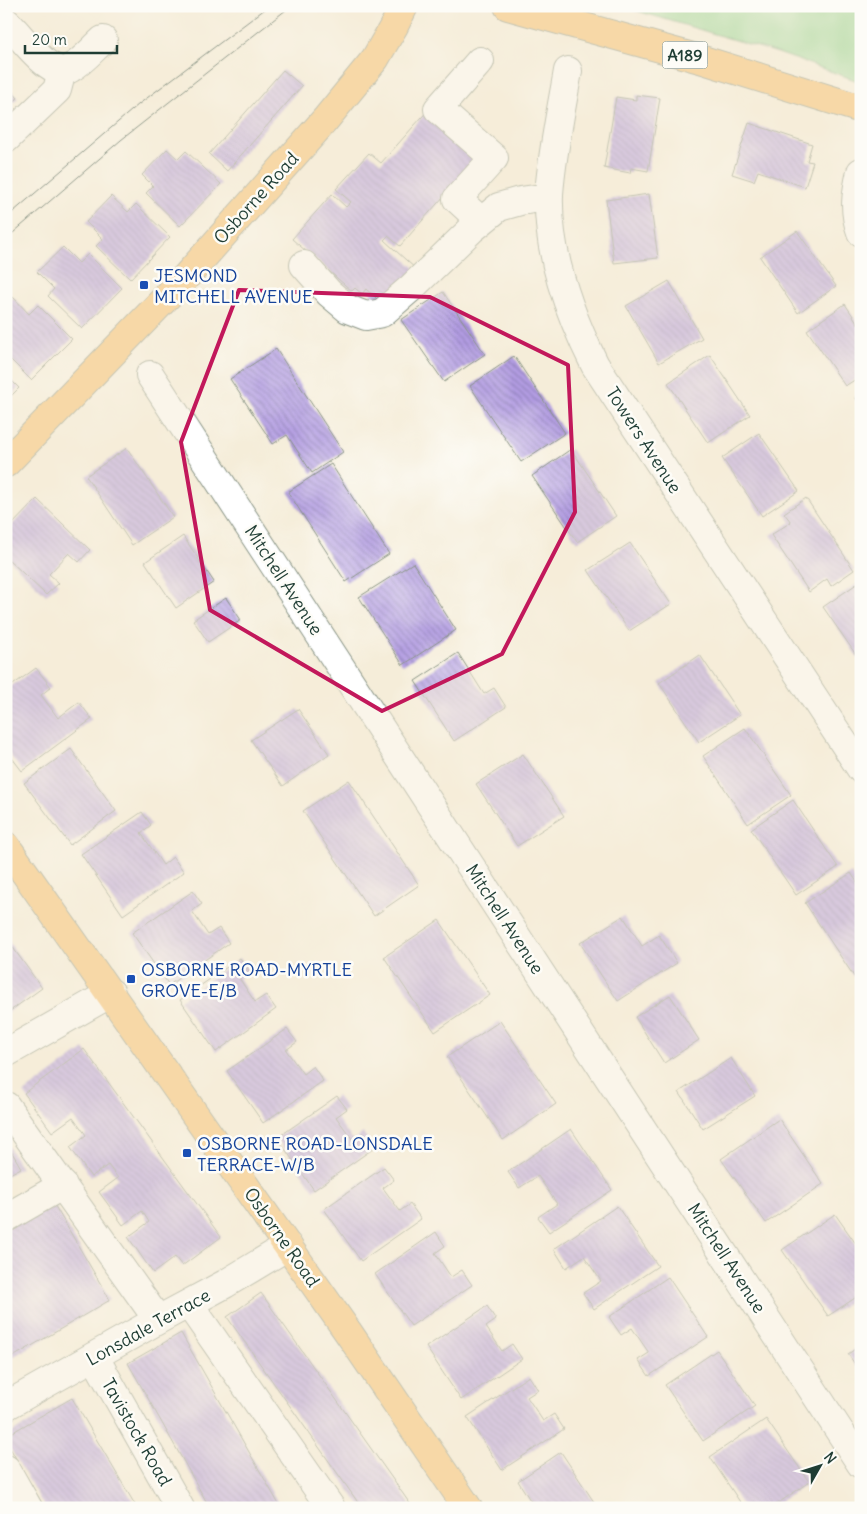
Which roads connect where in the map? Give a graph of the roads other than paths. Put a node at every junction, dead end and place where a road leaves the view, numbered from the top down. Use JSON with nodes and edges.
{"nodes":[{"id":1,"x":404,"y":6,"type":"edge"},
{"id":2,"x":508,"y":6,"type":"edge"},
{"id":3,"x":6,"y":22,"type":"edge"},
{"id":4,"x":103,"y":40,"type":"dead end"},
{"id":5,"x":480,"y":61,"type":"dead end"},
{"id":6,"x":568,"y":71,"type":"dead end"},
{"id":7,"x":62,"y":72,"type":"junction"},
{"id":8,"x":861,"y":109,"type":"edge"},
{"id":9,"x":6,"y":139,"type":"edge"},
{"id":10,"x":861,"y":172,"type":"edge"},
{"id":11,"x":549,"y":197,"type":"junction"},
{"id":12,"x":481,"y":221,"type":"junction"},
{"id":13,"x":861,"y":232,"type":"edge"},
{"id":14,"x":304,"y":265,"type":"dead end"},
{"id":15,"x":150,"y":375,"type":"dead end"},
{"id":16,"x":6,"y":463,"type":"edge"},
{"id":17,"x":861,"y":769,"type":"edge"},
{"id":18,"x":6,"y":846,"type":"edge"},
{"id":19,"x":111,"y":993,"type":"junction"},
{"id":20,"x":6,"y":1053,"type":"edge"},
{"id":21,"x":6,"y":1106,"type":"edge"},
{"id":22,"x":63,"y":1185,"type":"junction"},
{"id":23,"x":6,"y":1218,"type":"edge"},
{"id":24,"x":288,"y":1246,"type":"junction"},
{"id":25,"x":190,"y":1304,"type":"junction"},
{"id":26,"x":158,"y":1320,"type":"junction"},
{"id":27,"x":94,"y":1356,"type":"junction"},
{"id":28,"x":6,"y":1406,"type":"edge"},
{"id":29,"x":861,"y":1464,"type":"edge"},
{"id":30,"x":6,"y":1469,"type":"edge"},
{"id":31,"x":28,"y":1508,"type":"edge"},
{"id":32,"x":180,"y":1508,"type":"edge"},
{"id":33,"x":330,"y":1508,"type":"edge"},
{"id":34,"x":468,"y":1508,"type":"edge"}],
"edges":[{"from":1,"to":16,"type":"main road","name":"Osborne Road"},
{"from":2,"to":8,"type":"main road","number":"A189"},
{"from":3,"to":7,"type":"street"},
{"from":4,"to":7,"type":"street"},
{"from":5,"to":12,"type":"street"},
{"from":6,"to":11,"type":"street","name":"Towers Avenue"},
{"from":7,"to":9,"type":"street"},
{"from":10,"to":13,"type":"street"},
{"from":11,"to":12,"type":"street"},
{"from":11,"to":17,"type":"street","name":"Towers Avenue"},
{"from":12,"to":14,"type":"street"},
{"from":15,"to":29,"type":"street","name":"Mitchell Avenue"},
{"from":18,"to":19,"type":"main road","name":"Osborne Road"},
{"from":19,"to":20,"type":"street"},
{"from":19,"to":24,"type":"main road","name":"Osborne Road"},
{"from":21,"to":22,"type":"street"},
{"from":22,"to":23,"type":"street"},
{"from":22,"to":26,"type":"street"},
{"from":24,"to":25,"type":"street","name":"Lonsdale Terrace"},
{"from":24,"to":34,"type":"main road","name":"Osborne Road"},
{"from":25,"to":26,"type":"street","name":"Lonsdale Terrace"},
{"from":25,"to":33,"type":"street"},
{"from":26,"to":27,"type":"street","name":"Lonsdale Terrace"},
{"from":27,"to":28,"type":"street","name":"Lonsdale Terrace"},
{"from":27,"to":32,"type":"street","name":"Tavistock Road"},
{"from":30,"to":31,"type":"street"}]}
